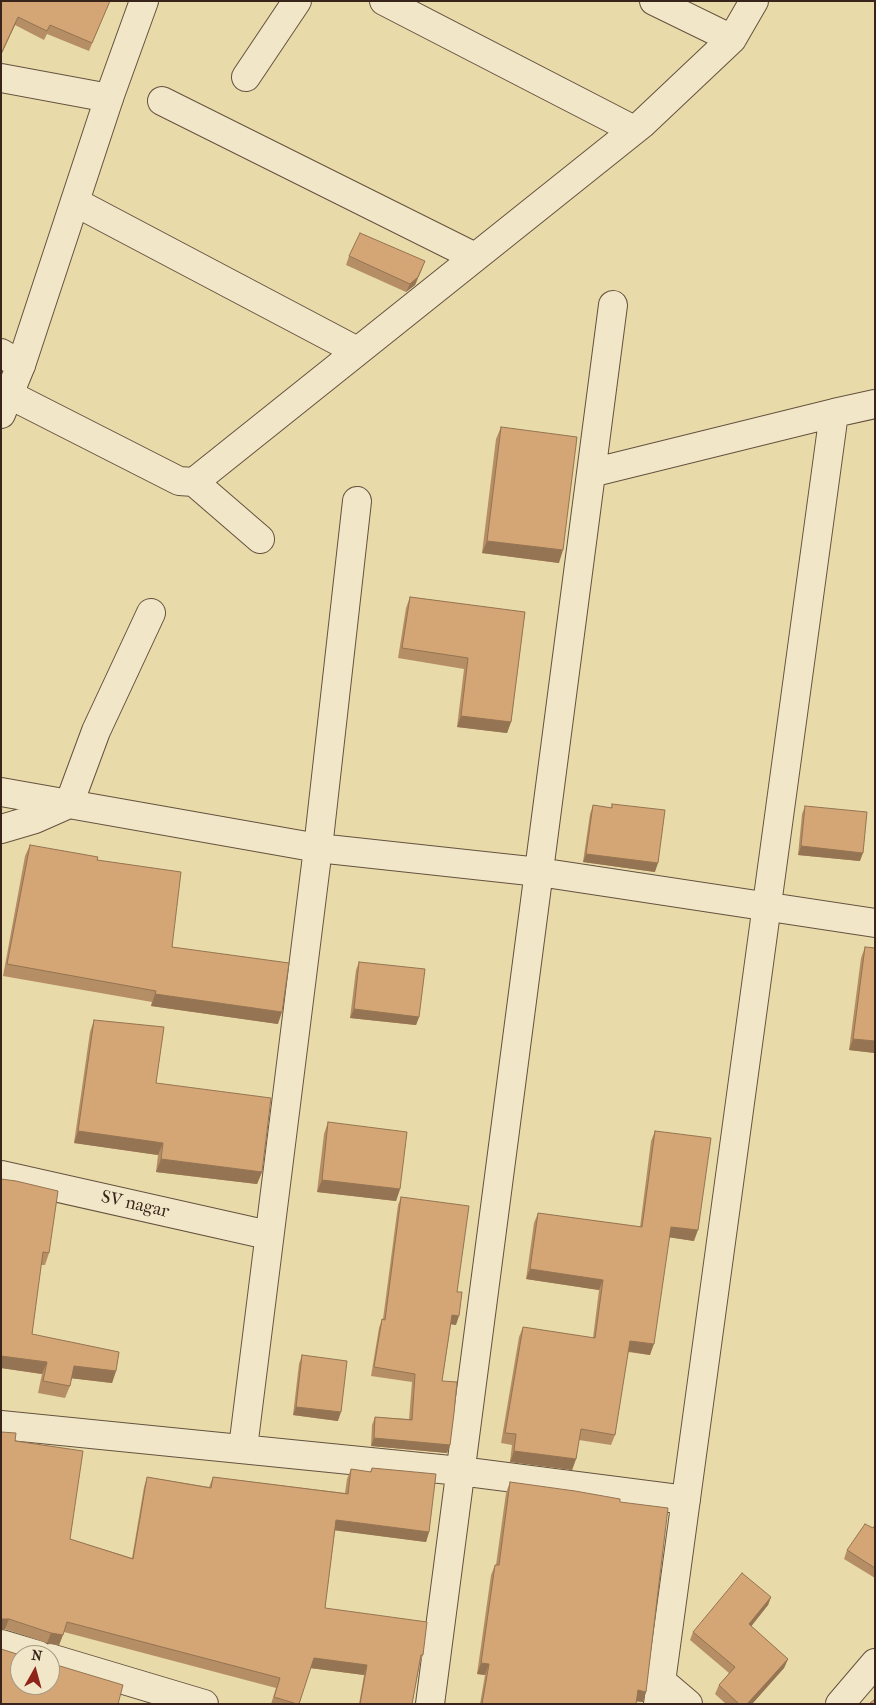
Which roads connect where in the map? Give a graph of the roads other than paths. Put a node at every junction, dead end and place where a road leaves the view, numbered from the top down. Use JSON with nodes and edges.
{"nodes":[{"id":1,"x":297,"y":1,"type":"edge"},
{"id":2,"x":384,"y":1,"type":"edge"},
{"id":3,"x":654,"y":1,"type":"edge"},
{"id":4,"x":754,"y":1,"type":"edge"},
{"id":5,"x":137,"y":4,"type":"edge"},
{"id":6,"x":732,"y":39,"type":"junction"},
{"id":7,"x":246,"y":77,"type":"dead end"},
{"id":8,"x":1,"y":78,"type":"edge"},
{"id":9,"x":109,"y":98,"type":"junction"},
{"id":10,"x":162,"y":101,"type":"dead end"},
{"id":11,"x":634,"y":130,"type":"junction"},
{"id":12,"x":75,"y":202,"type":"junction"},
{"id":13,"x":475,"y":257,"type":"junction"},
{"id":14,"x":613,"y":306,"type":"dead end"},
{"id":15,"x":357,"y":351,"type":"junction"},
{"id":16,"x":11,"y":359,"type":"edge"},
{"id":17,"x":5,"y":404,"type":"edge"},
{"id":18,"x":875,"y":404,"type":"edge"},
{"id":19,"x":834,"y":412,"type":"junction"},
{"id":20,"x":591,"y":473,"type":"junction"},
{"id":21,"x":194,"y":482,"type":"junction"},
{"id":22,"x":358,"y":501,"type":"dead end"},
{"id":23,"x":260,"y":539,"type":"dead end"},
{"id":24,"x":151,"y":613,"type":"dead end"},
{"id":25,"x":1,"y":792,"type":"edge"},
{"id":26,"x":69,"y":804,"type":"junction"},
{"id":27,"x":1,"y":829,"type":"edge"},
{"id":28,"x":318,"y":848,"type":"junction"},
{"id":29,"x":539,"y":872,"type":"junction"},
{"id":30,"x":766,"y":907,"type":"junction"},
{"id":31,"x":875,"y":923,"type":"edge"},
{"id":32,"x":1,"y":1175,"type":"edge"},
{"id":33,"x":268,"y":1235,"type":"junction"},
{"id":34,"x":1,"y":1425,"type":"edge"},
{"id":35,"x":243,"y":1448,"type":"junction"},
{"id":36,"x":460,"y":1471,"type":"junction"},
{"id":37,"x":686,"y":1500,"type":"junction"},
{"id":38,"x":60,"y":1661,"type":"edge"},
{"id":39,"x":875,"y":1663,"type":"edge"},
{"id":40,"x":660,"y":1692,"type":"edge"},
{"id":41,"x":204,"y":1704,"type":"edge"},
{"id":42,"x":430,"y":1704,"type":"edge"},
{"id":43,"x":688,"y":1704,"type":"edge"},
{"id":44,"x":840,"y":1704,"type":"edge"}],
"edges":[{"from":1,"to":7,"type":"street"},
{"from":2,"to":11,"type":"street"},
{"from":3,"to":6,"type":"street"},
{"from":4,"to":6,"type":"street"},
{"from":5,"to":9,"type":"street"},
{"from":6,"to":11,"type":"street"},
{"from":8,"to":9,"type":"street"},
{"from":9,"to":12,"type":"street"},
{"from":10,"to":13,"type":"street"},
{"from":11,"to":13,"type":"street"},
{"from":12,"to":15,"type":"street"},
{"from":12,"to":16,"type":"street"},
{"from":13,"to":15,"type":"street"},
{"from":14,"to":20,"type":"street"},
{"from":15,"to":21,"type":"street"},
{"from":16,"to":17,"type":"street"},
{"from":17,"to":21,"type":"street"},
{"from":18,"to":19,"type":"street"},
{"from":19,"to":20,"type":"street"},
{"from":19,"to":30,"type":"street"},
{"from":20,"to":29,"type":"street"},
{"from":21,"to":23,"type":"street"},
{"from":22,"to":28,"type":"street"},
{"from":24,"to":26,"type":"street"},
{"from":25,"to":26,"type":"street"},
{"from":26,"to":27,"type":"street"},
{"from":26,"to":28,"type":"street"},
{"from":28,"to":29,"type":"street"},
{"from":28,"to":33,"type":"street"},
{"from":29,"to":30,"type":"street"},
{"from":29,"to":36,"type":"street"},
{"from":30,"to":31,"type":"street"},
{"from":30,"to":37,"type":"street"},
{"from":32,"to":33,"type":"street","name":"SV nagar"},
{"from":33,"to":35,"type":"street"},
{"from":34,"to":35,"type":"street"},
{"from":35,"to":36,"type":"street"},
{"from":36,"to":37,"type":"street"},
{"from":36,"to":42,"type":"street"},
{"from":37,"to":40,"type":"street"},
{"from":38,"to":41,"type":"street"},
{"from":39,"to":44,"type":"street"},
{"from":40,"to":43,"type":"street"}]}
